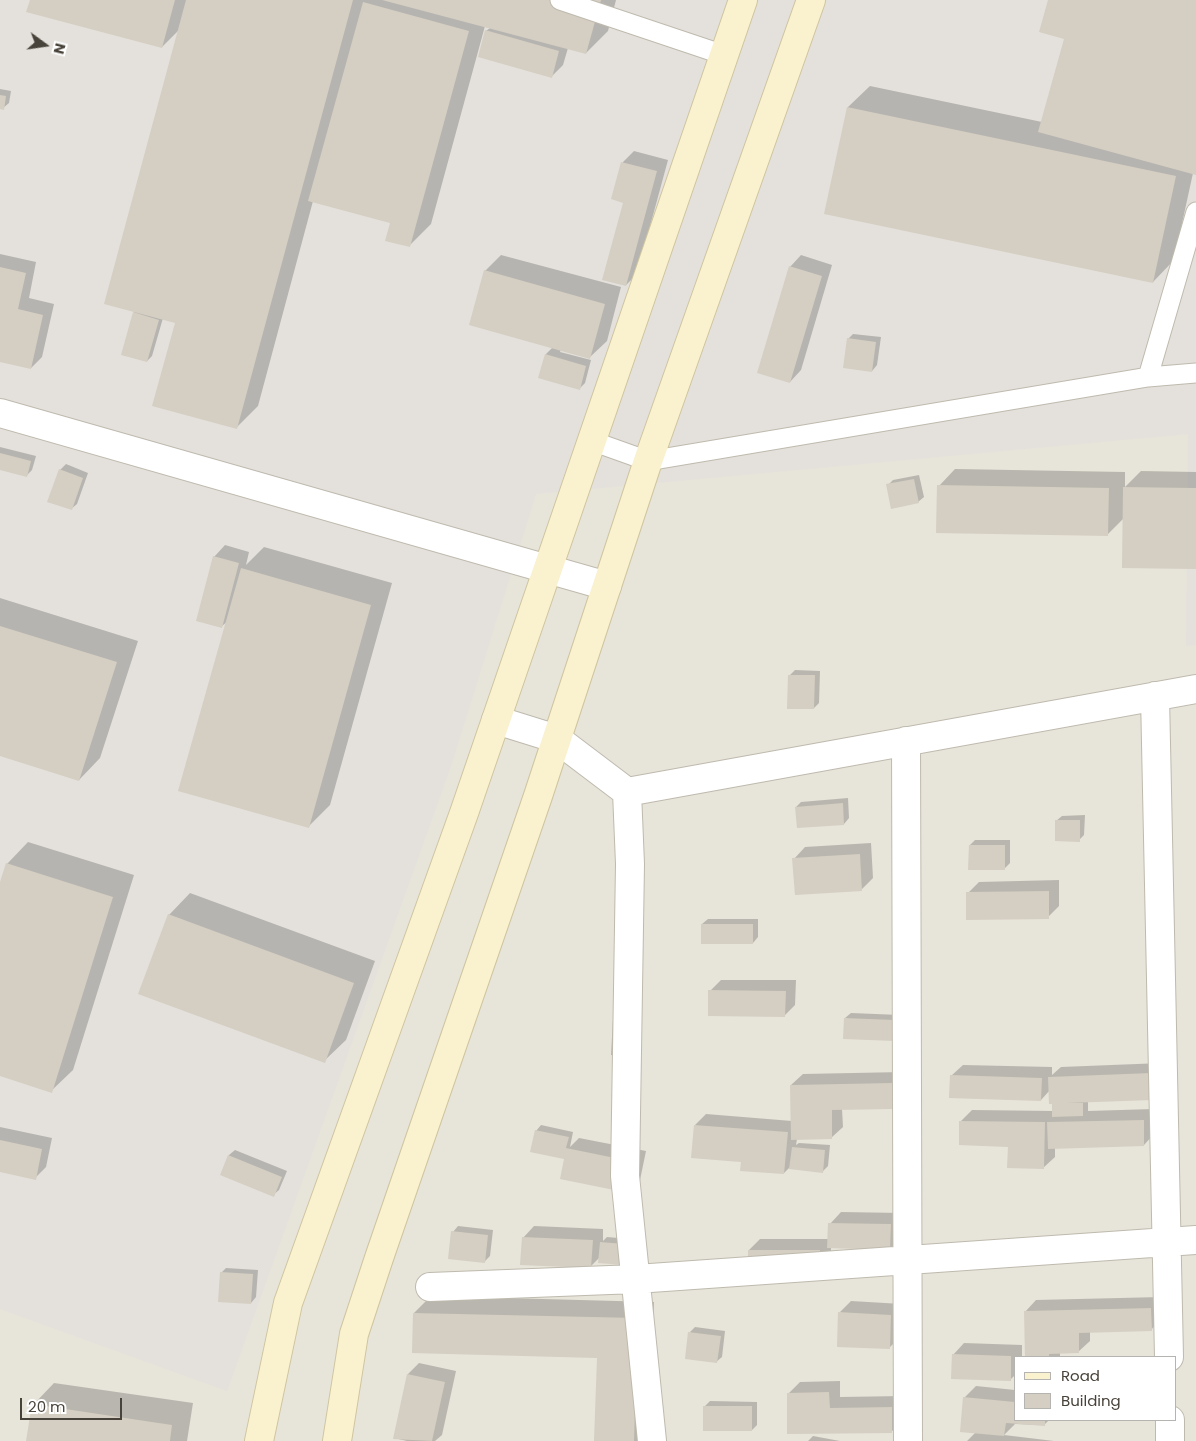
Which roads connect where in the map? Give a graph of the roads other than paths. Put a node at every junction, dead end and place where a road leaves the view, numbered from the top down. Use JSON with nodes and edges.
{"nodes":[{"id":1,"x":560,"y":0,"type":"edge"},
{"id":2,"x":743,"y":0,"type":"edge"},
{"id":3,"x":811,"y":0,"type":"edge"},
{"id":4,"x":724,"y":55,"type":"junction"},
{"id":5,"x":1196,"y":212,"type":"edge"},
{"id":6,"x":1196,"y":373,"type":"edge"},
{"id":7,"x":1148,"y":377,"type":"junction"},
{"id":8,"x":0,"y":414,"type":"edge"},
{"id":9,"x":592,"y":441,"type":"junction"},
{"id":10,"x":648,"y":461,"type":"junction"},
{"id":11,"x":548,"y":568,"type":"junction"},
{"id":12,"x":607,"y":586,"type":"junction"},
{"id":13,"x":1196,"y":689,"type":"edge"},
{"id":14,"x":1155,"y":696,"type":"junction"},
{"id":15,"x":496,"y":720,"type":"junction"},
{"id":16,"x":557,"y":739,"type":"junction"},
{"id":17,"x":906,"y":741,"type":"junction"},
{"id":18,"x":627,"y":792,"type":"junction"},
{"id":19,"x":1196,"y":1240,"type":"edge"},
{"id":20,"x":1166,"y":1242,"type":"junction"},
{"id":21,"x":907,"y":1260,"type":"junction"},
{"id":22,"x":636,"y":1279,"type":"junction"},
{"id":23,"x":430,"y":1287,"type":"dead end"},
{"id":24,"x":1169,"y":1356,"type":"edge"},
{"id":25,"x":1170,"y":1421,"type":"edge"},
{"id":26,"x":259,"y":1441,"type":"edge"},
{"id":27,"x":337,"y":1441,"type":"edge"},
{"id":28,"x":652,"y":1441,"type":"edge"},
{"id":29,"x":908,"y":1441,"type":"edge"},
{"id":30,"x":1170,"y":1441,"type":"edge"}],
"edges":[{"from":1,"to":4,"type":"lane"},
{"from":2,"to":4,"type":"main road"},
{"from":3,"to":10,"type":"main road"},
{"from":4,"to":9,"type":"main road"},
{"from":5,"to":7,"type":"lane"},
{"from":6,"to":7,"type":"lane"},
{"from":7,"to":10,"type":"lane"},
{"from":8,"to":11,"type":"street"},
{"from":9,"to":10,"type":"lane"},
{"from":9,"to":11,"type":"main road"},
{"from":10,"to":12,"type":"main road"},
{"from":11,"to":12,"type":"street"},
{"from":11,"to":15,"type":"main road"},
{"from":12,"to":16,"type":"main road"},
{"from":13,"to":14,"type":"street"},
{"from":14,"to":17,"type":"street"},
{"from":14,"to":20,"type":"street"},
{"from":15,"to":16,"type":"street"},
{"from":15,"to":26,"type":"main road"},
{"from":16,"to":18,"type":"street"},
{"from":16,"to":27,"type":"main road"},
{"from":17,"to":18,"type":"street"},
{"from":17,"to":21,"type":"street"},
{"from":18,"to":22,"type":"street"},
{"from":19,"to":20,"type":"street"},
{"from":20,"to":21,"type":"street"},
{"from":20,"to":24,"type":"street"},
{"from":21,"to":22,"type":"street"},
{"from":21,"to":29,"type":"street"},
{"from":22,"to":23,"type":"street"},
{"from":22,"to":28,"type":"street"},
{"from":25,"to":30,"type":"street"}]}
